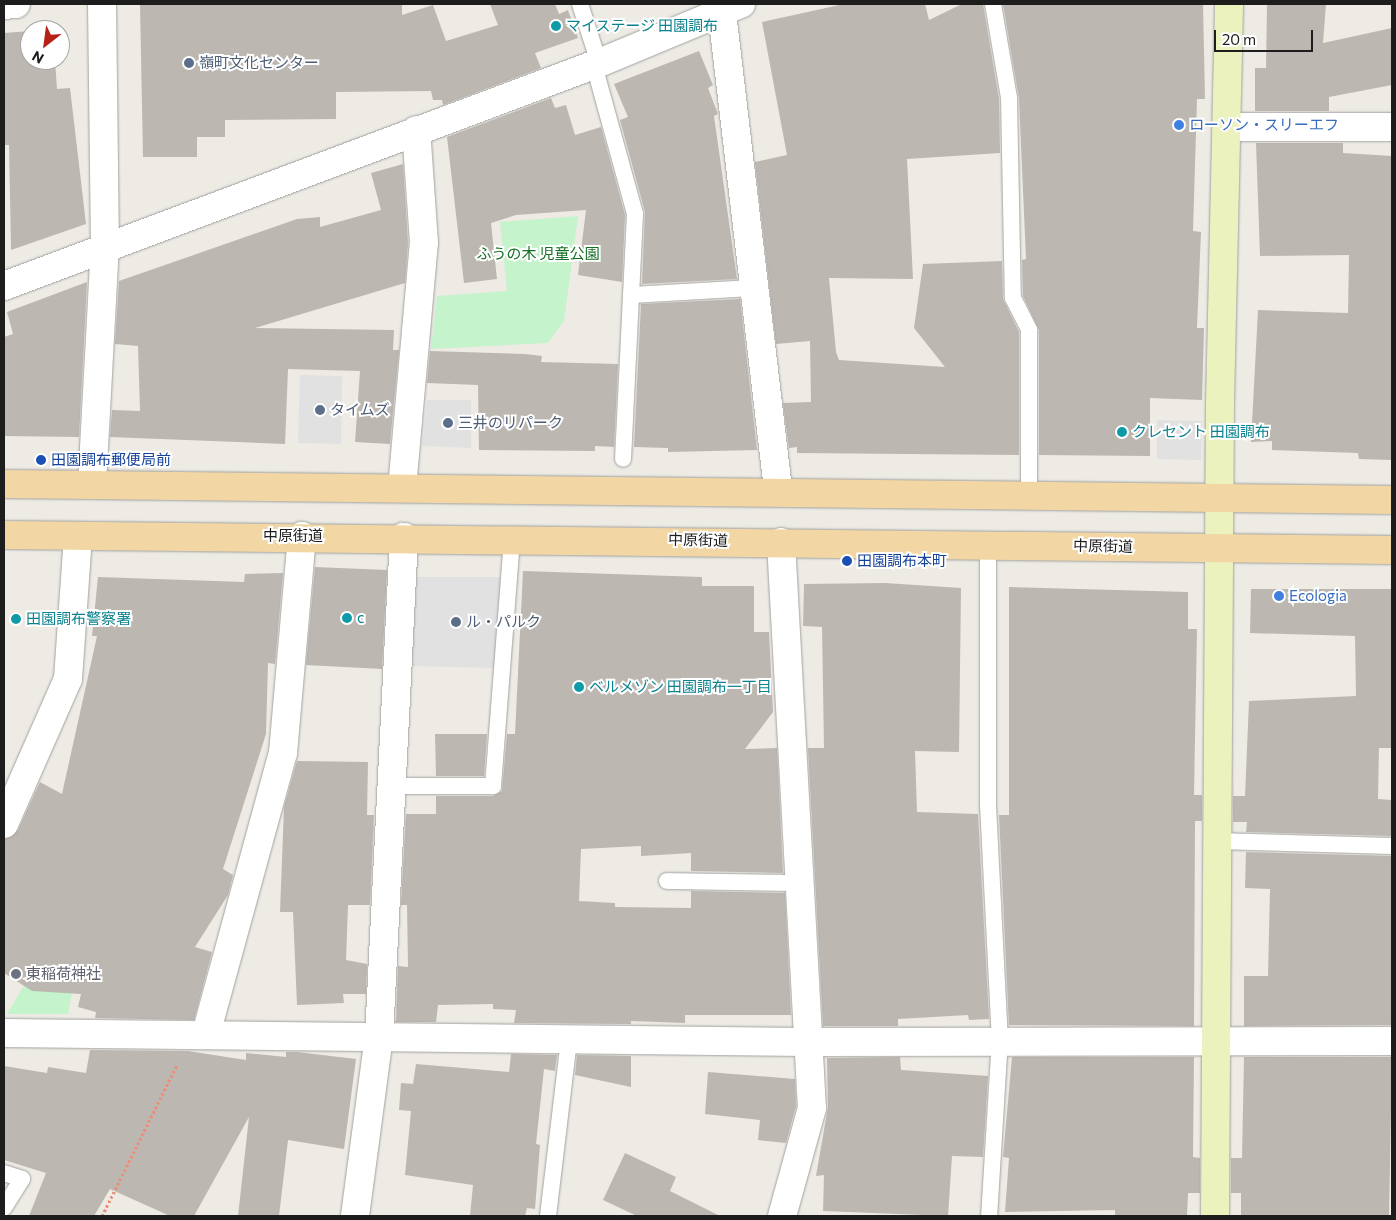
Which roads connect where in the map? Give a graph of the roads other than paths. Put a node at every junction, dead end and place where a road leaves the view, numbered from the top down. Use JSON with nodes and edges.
{"nodes":[{"id":1,"x":16,"y":4,"type":"edge"},
{"id":2,"x":102,"y":4,"type":"edge"},
{"id":3,"x":580,"y":4,"type":"edge"},
{"id":4,"x":993,"y":4,"type":"edge"},
{"id":5,"x":1229,"y":4,"type":"edge"},
{"id":6,"x":4,"y":5,"type":"edge"},
{"id":7,"x":729,"y":6,"type":"edge"},
{"id":8,"x":596,"y":64,"type":"junction"},
{"id":9,"x":1229,"y":127,"type":"junction"},
{"id":10,"x":1392,"y":127,"type":"edge"},
{"id":11,"x":416,"y":130,"type":"junction"},
{"id":12,"x":106,"y":248,"type":"junction"},
{"id":13,"x":4,"y":286,"type":"edge"},
{"id":14,"x":753,"y":288,"type":"junction"},
{"id":15,"x":631,"y":295,"type":"junction"},
{"id":16,"x":623,"y":458,"type":"dead end"},
{"id":17,"x":4,"y":484,"type":"edge"},
{"id":18,"x":92,"y":485,"type":"junction"},
{"id":19,"x":402,"y":488,"type":"junction"},
{"id":20,"x":778,"y":492,"type":"junction"},
{"id":21,"x":1028,"y":496,"type":"junction"},
{"id":22,"x":1220,"y":497,"type":"junction"},
{"id":23,"x":1392,"y":500,"type":"edge"},
{"id":24,"x":4,"y":535,"type":"edge"},
{"id":25,"x":78,"y":536,"type":"junction"},
{"id":26,"x":302,"y":536,"type":"junction"},
{"id":27,"x":404,"y":537,"type":"junction"},
{"id":28,"x":512,"y":539,"type":"junction"},
{"id":29,"x":781,"y":542,"type":"junction"},
{"id":30,"x":988,"y":544,"type":"junction"},
{"id":31,"x":1220,"y":546,"type":"junction"},
{"id":32,"x":1392,"y":550,"type":"edge"},
{"id":33,"x":393,"y":786,"type":"junction"},
{"id":34,"x":4,"y":824,"type":"edge"},
{"id":35,"x":1216,"y":840,"type":"junction"},
{"id":36,"x":1392,"y":846,"type":"edge"},
{"id":37,"x":667,"y":881,"type":"dead end"},
{"id":38,"x":798,"y":883,"type":"junction"},
{"id":39,"x":4,"y":1033,"type":"edge"},
{"id":40,"x":199,"y":1035,"type":"junction"},
{"id":41,"x":379,"y":1037,"type":"junction"},
{"id":42,"x":1000,"y":1038,"type":"junction"},
{"id":43,"x":569,"y":1039,"type":"junction"},
{"id":44,"x":1392,"y":1041,"type":"edge"},
{"id":45,"x":805,"y":1042,"type":"junction"},
{"id":46,"x":1217,"y":1044,"type":"junction"},
{"id":47,"x":4,"y":1173,"type":"edge"},
{"id":48,"x":4,"y":1208,"type":"edge"},
{"id":49,"x":355,"y":1216,"type":"edge"},
{"id":50,"x":548,"y":1216,"type":"edge"},
{"id":51,"x":782,"y":1216,"type":"edge"},
{"id":52,"x":989,"y":1216,"type":"edge"},
{"id":53,"x":1215,"y":1216,"type":"edge"}],
"edges":[{"from":1,"to":6,"type":"street"},
{"from":2,"to":12,"type":"street"},
{"from":3,"to":8,"type":"lane"},
{"from":4,"to":21,"type":"lane"},
{"from":5,"to":9,"type":"street"},
{"from":7,"to":8,"type":"street"},
{"from":7,"to":14,"type":"street"},
{"from":8,"to":11,"type":"street"},
{"from":8,"to":15,"type":"lane"},
{"from":9,"to":10,"type":"street"},
{"from":9,"to":22,"type":"street"},
{"from":11,"to":12,"type":"street"},
{"from":11,"to":19,"type":"street"},
{"from":12,"to":13,"type":"street"},
{"from":12,"to":18,"type":"street"},
{"from":14,"to":15,"type":"lane"},
{"from":14,"to":20,"type":"street"},
{"from":15,"to":16,"type":"lane"},
{"from":17,"to":18,"type":"main road"},
{"from":18,"to":19,"type":"main road"},
{"from":19,"to":20,"type":"main road"},
{"from":20,"to":21,"type":"main road"},
{"from":21,"to":22,"type":"main road"},
{"from":22,"to":23,"type":"main road"},
{"from":22,"to":31,"type":"street"},
{"from":24,"to":25,"type":"main road","name":"中原街道"},
{"from":25,"to":26,"type":"main road","name":"中原街道"},
{"from":25,"to":34,"type":"street"},
{"from":26,"to":27,"type":"main road","name":"中原街道"},
{"from":26,"to":40,"type":"street"},
{"from":27,"to":28,"type":"main road","name":"中原街道"},
{"from":27,"to":33,"type":"street"},
{"from":28,"to":29,"type":"main road","name":"中原街道"},
{"from":28,"to":33,"type":"lane"},
{"from":29,"to":30,"type":"main road","name":"中原街道"},
{"from":29,"to":38,"type":"street"},
{"from":30,"to":31,"type":"main road","name":"中原街道"},
{"from":30,"to":42,"type":"lane"},
{"from":31,"to":32,"type":"main road","name":"中原街道"},
{"from":31,"to":35,"type":"street"},
{"from":33,"to":41,"type":"street"},
{"from":35,"to":36,"type":"lane"},
{"from":35,"to":46,"type":"street"},
{"from":37,"to":38,"type":"lane"},
{"from":38,"to":45,"type":"street"},
{"from":39,"to":40,"type":"street"},
{"from":40,"to":41,"type":"street"},
{"from":41,"to":43,"type":"street"},
{"from":41,"to":49,"type":"street"},
{"from":42,"to":45,"type":"street"},
{"from":42,"to":46,"type":"street"},
{"from":42,"to":52,"type":"lane"},
{"from":43,"to":45,"type":"street"},
{"from":43,"to":50,"type":"lane"},
{"from":44,"to":46,"type":"street"},
{"from":45,"to":51,"type":"street"},
{"from":46,"to":53,"type":"street"},
{"from":47,"to":48,"type":"lane"}]}
